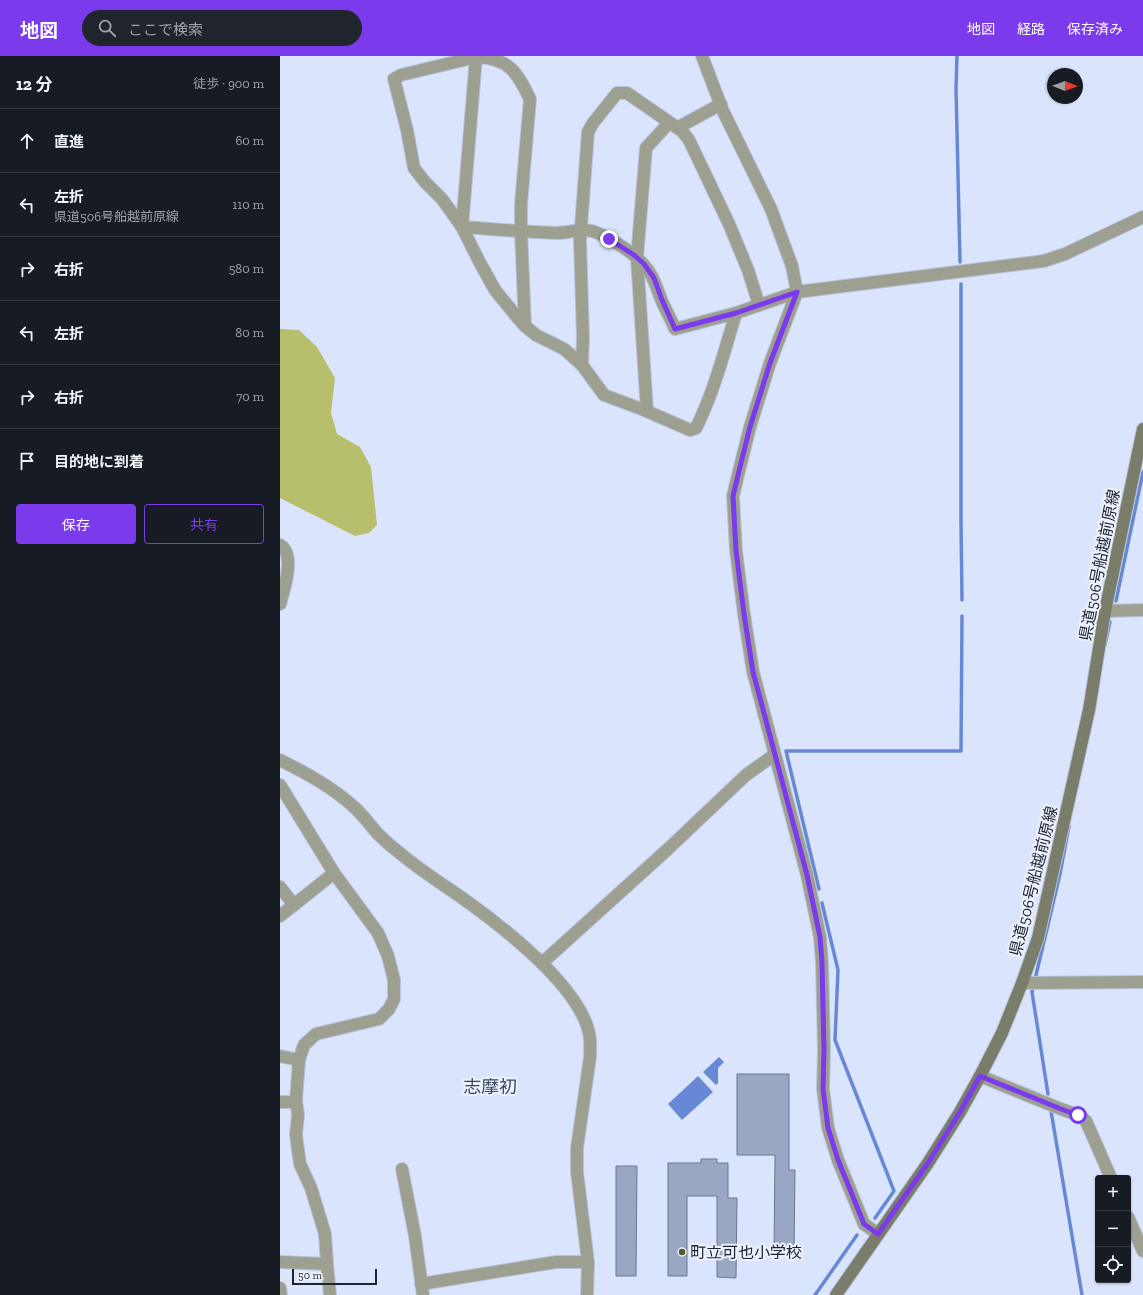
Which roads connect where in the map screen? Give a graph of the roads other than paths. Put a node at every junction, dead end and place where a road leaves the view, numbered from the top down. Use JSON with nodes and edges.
{"nodes":[{"id":1,"x":702,"y":56,"type":"edge"},
{"id":2,"x":476,"y":57,"type":"junction"},
{"id":3,"x":721,"y":104,"type":"junction"},
{"id":4,"x":673,"y":125,"type":"junction"},
{"id":5,"x":1143,"y":217,"type":"edge"},
{"id":6,"x":462,"y":227,"type":"junction"},
{"id":7,"x":581,"y":229,"type":"junction"},
{"id":8,"x":521,"y":231,"type":"junction"},
{"id":9,"x":637,"y":258,"type":"junction"},
{"id":10,"x":797,"y":292,"type":"junction"},
{"id":11,"x":759,"y":305,"type":"junction"},
{"id":12,"x":736,"y":313,"type":"junction"},
{"id":13,"x":525,"y":326,"type":"junction"},
{"id":14,"x":582,"y":365,"type":"junction"},
{"id":15,"x":647,"y":411,"type":"junction"},
{"id":16,"x":1143,"y":429,"type":"edge"},
{"id":17,"x":280,"y":546,"type":"edge"},
{"id":18,"x":280,"y":604,"type":"edge"},
{"id":19,"x":1143,"y":610,"type":"edge"},
{"id":20,"x":1105,"y":611,"type":"junction"},
{"id":21,"x":774,"y":755,"type":"junction"},
{"id":22,"x":280,"y":760,"type":"edge"},
{"id":23,"x":280,"y":784,"type":"edge"},
{"id":24,"x":334,"y":873,"type":"junction"},
{"id":25,"x":280,"y":887,"type":"edge"},
{"id":26,"x":294,"y":905,"type":"junction"},
{"id":27,"x":280,"y":916,"type":"edge"},
{"id":28,"x":542,"y":964,"type":"junction"},
{"id":29,"x":1143,"y":982,"type":"edge"},
{"id":30,"x":1022,"y":983,"type":"junction"},
{"id":31,"x":280,"y":1056,"type":"edge"},
{"id":32,"x":299,"y":1060,"type":"junction"},
{"id":33,"x":980,"y":1076,"type":"junction"},
{"id":34,"x":280,"y":1102,"type":"edge"},
{"id":35,"x":296,"y":1102,"type":"junction"},
{"id":36,"x":402,"y":1169,"type":"dead end"},
{"id":37,"x":1110,"y":1175,"type":"edge"},
{"id":38,"x":1131,"y":1224,"type":"edge"},
{"id":39,"x":878,"y":1234,"type":"junction"},
{"id":40,"x":1143,"y":1251,"type":"edge"},
{"id":41,"x":280,"y":1262,"type":"edge"},
{"id":42,"x":588,"y":1262,"type":"junction"},
{"id":43,"x":327,"y":1264,"type":"junction"},
{"id":44,"x":280,"y":1288,"type":"edge"},
{"id":45,"x":422,"y":1289,"type":"edge"},
{"id":46,"x":281,"y":1295,"type":"edge"},
{"id":47,"x":330,"y":1295,"type":"edge"},
{"id":48,"x":587,"y":1295,"type":"edge"},
{"id":49,"x":836,"y":1295,"type":"edge"}],
"edges":[{"from":1,"to":3,"type":"street"},
{"from":2,"to":6,"type":"street"},
{"from":2,"to":6,"type":"street"},
{"from":2,"to":8,"type":"street"},
{"from":3,"to":4,"type":"street"},
{"from":3,"to":10,"type":"street"},
{"from":4,"to":7,"type":"street"},
{"from":4,"to":9,"type":"street"},
{"from":4,"to":11,"type":"street"},
{"from":5,"to":10,"type":"street"},
{"from":6,"to":8,"type":"street"},
{"from":6,"to":13,"type":"street"},
{"from":7,"to":8,"type":"street"},
{"from":7,"to":9,"type":"street"},
{"from":7,"to":14,"type":"street"},
{"from":8,"to":13,"type":"street"},
{"from":9,"to":12,"type":"street"},
{"from":9,"to":15,"type":"street"},
{"from":10,"to":11,"type":"street"},
{"from":10,"to":21,"type":"street"},
{"from":11,"to":12,"type":"street"},
{"from":12,"to":15,"type":"street"},
{"from":13,"to":14,"type":"street"},
{"from":14,"to":15,"type":"street"},
{"from":16,"to":20,"type":"main road","name":"県道506号船越前原線"},
{"from":17,"to":18,"type":"street"},
{"from":19,"to":20,"type":"street"},
{"from":20,"to":30,"type":"main road","name":"県道506号船越前原線"},
{"from":21,"to":28,"type":"street"},
{"from":21,"to":39,"type":"street"},
{"from":22,"to":28,"type":"street"},
{"from":23,"to":24,"type":"street"},
{"from":24,"to":26,"type":"street"},
{"from":24,"to":32,"type":"street"},
{"from":25,"to":26,"type":"street"},
{"from":26,"to":27,"type":"street"},
{"from":28,"to":42,"type":"street"},
{"from":29,"to":30,"type":"street"},
{"from":30,"to":33,"type":"main road","name":"県道506号船越前原線"},
{"from":31,"to":32,"type":"street"},
{"from":32,"to":35,"type":"street"},
{"from":33,"to":37,"type":"street"},
{"from":33,"to":39,"type":"main road","name":"県道506号船越前原線"},
{"from":34,"to":35,"type":"street"},
{"from":35,"to":43,"type":"street"},
{"from":36,"to":45,"type":"street"},
{"from":38,"to":40,"type":"street"},
{"from":39,"to":49,"type":"main road","name":"県道506号船越前原線"},
{"from":41,"to":43,"type":"street"},
{"from":42,"to":45,"type":"street"},
{"from":42,"to":48,"type":"street"},
{"from":43,"to":47,"type":"street"},
{"from":44,"to":46,"type":"street"}]}
